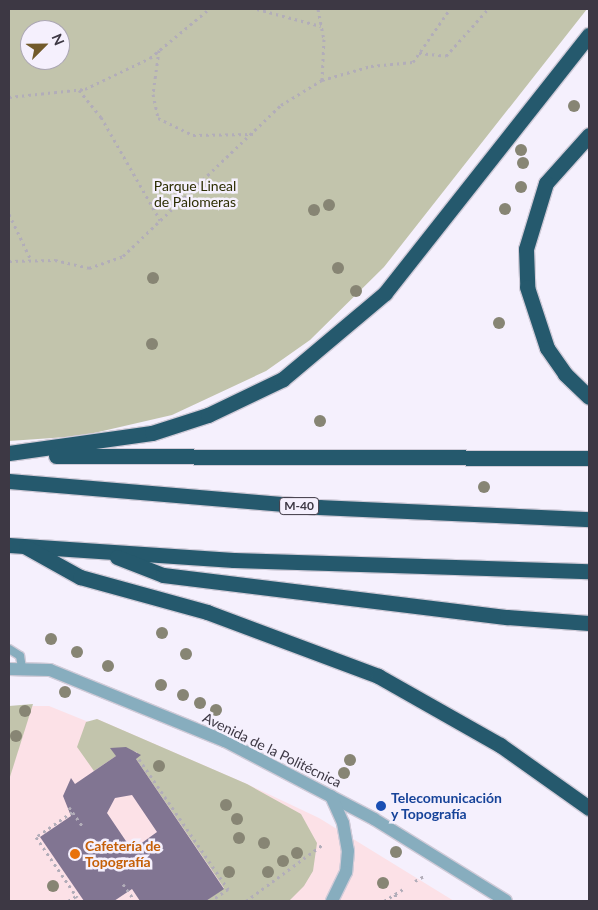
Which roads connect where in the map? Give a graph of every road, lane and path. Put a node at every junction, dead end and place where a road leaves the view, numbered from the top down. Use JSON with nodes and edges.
{"nodes":[{"id":1,"x":209,"y":9,"type":"edge"},
{"id":2,"x":257,"y":9,"type":"edge"},
{"id":3,"x":318,"y":9,"type":"edge"},
{"id":4,"x":444,"y":9,"type":"edge"},
{"id":5,"x":450,"y":9,"type":"edge"},
{"id":6,"x":488,"y":9,"type":"edge"},
{"id":7,"x":446,"y":14,"type":"junction"},
{"id":8,"x":321,"y":26,"type":"junction"},
{"id":9,"x":589,"y":35,"type":"edge"},
{"id":10,"x":159,"y":50,"type":"junction"},
{"id":11,"x":419,"y":53,"type":"junction"},
{"id":12,"x":322,"y":80,"type":"junction"},
{"id":13,"x":79,"y":90,"type":"junction"},
{"id":14,"x":9,"y":97,"type":"edge"},
{"id":15,"x":254,"y":134,"type":"junction"},
{"id":16,"x":589,"y":135,"type":"edge"},
{"id":17,"x":9,"y":214,"type":"edge"},
{"id":18,"x":160,"y":220,"type":"junction"},
{"id":19,"x":31,"y":260,"type":"junction"},
{"id":20,"x":9,"y":261,"type":"edge"},
{"id":21,"x":589,"y":397,"type":"edge"},
{"id":22,"x":9,"y":455,"type":"edge"},
{"id":23,"x":589,"y":458,"type":"edge"},
{"id":24,"x":9,"y":481,"type":"edge"},
{"id":25,"x":589,"y":519,"type":"edge"},
{"id":26,"x":9,"y":545,"type":"edge"},
{"id":27,"x":26,"y":547,"type":"junction"},
{"id":28,"x":104,"y":552,"type":"junction"},
{"id":29,"x":589,"y":571,"type":"edge"},
{"id":30,"x":589,"y":623,"type":"edge"},
{"id":31,"x":9,"y":649,"type":"edge"},
{"id":32,"x":22,"y":667,"type":"junction"},
{"id":33,"x":9,"y":669,"type":"edge"},
{"id":34,"x":139,"y":758,"type":"dead end"},
{"id":35,"x":331,"y":796,"type":"junction"},
{"id":36,"x":69,"y":807,"type":"dead end"},
{"id":37,"x":589,"y":808,"type":"edge"},
{"id":38,"x":72,"y":812,"type":"junction"},
{"id":39,"x":83,"y":827,"type":"dead end"},
{"id":40,"x":322,"y":845,"type":"dead end"},
{"id":41,"x":426,"y":875,"type":"dead end"},
{"id":42,"x":415,"y":881,"type":"dead end"},
{"id":43,"x":123,"y":884,"type":"dead end"},
{"id":44,"x":405,"y":888,"type":"dead end"},
{"id":45,"x":395,"y":894,"type":"junction"},
{"id":46,"x":68,"y":901,"type":"edge"},
{"id":47,"x":135,"y":901,"type":"edge"},
{"id":48,"x":211,"y":901,"type":"edge"},
{"id":49,"x":246,"y":901,"type":"edge"},
{"id":50,"x":332,"y":901,"type":"edge"},
{"id":51,"x":384,"y":901,"type":"edge"},
{"id":52,"x":397,"y":901,"type":"edge"},
{"id":53,"x":506,"y":901,"type":"edge"}],
"edges":[{"from":1,"to":10,"type":"path"},
{"from":2,"to":8,"type":"path"},
{"from":3,"to":8,"type":"path"},
{"from":4,"to":7,"type":"path"},
{"from":5,"to":7,"type":"path"},
{"from":6,"to":11,"type":"path"},
{"from":7,"to":11,"type":"path"},
{"from":8,"to":12,"type":"path"},
{"from":9,"to":22,"type":"highway"},
{"from":10,"to":13,"type":"path"},
{"from":10,"to":15,"type":"path"},
{"from":11,"to":12,"type":"path"},
{"from":12,"to":15,"type":"path"},
{"from":13,"to":14,"type":"path"},
{"from":13,"to":18,"type":"path"},
{"from":15,"to":18,"type":"path"},
{"from":16,"to":21,"type":"highway"},
{"from":17,"to":19,"type":"path"},
{"from":18,"to":19,"type":"path"},
{"from":19,"to":20,"type":"path"},
{"from":22,"to":23,"type":"highway"},
{"from":24,"to":25,"type":"highway","number":"M-40"},
{"from":26,"to":27,"type":"highway"},
{"from":27,"to":28,"type":"highway"},
{"from":27,"to":37,"type":"highway"},
{"from":28,"to":29,"type":"highway"},
{"from":28,"to":30,"type":"highway"},
{"from":31,"to":32,"type":"lane"},
{"from":32,"to":33,"type":"street","name":"Avenida de la Politécnica"},
{"from":32,"to":35,"type":"street","name":"Avenida de la Politécnica"},
{"from":34,"to":48,"type":"path"},
{"from":35,"to":50,"type":"street"},
{"from":35,"to":53,"type":"street","name":"Avenida de la Politécnica"},
{"from":36,"to":38,"type":"path"},
{"from":38,"to":39,"type":"path"},
{"from":38,"to":46,"type":"path"},
{"from":40,"to":49,"type":"path"},
{"from":41,"to":42,"type":"path"},
{"from":43,"to":47,"type":"path"},
{"from":44,"to":45,"type":"path"},
{"from":45,"to":51,"type":"path"},
{"from":45,"to":52,"type":"path"}]}
